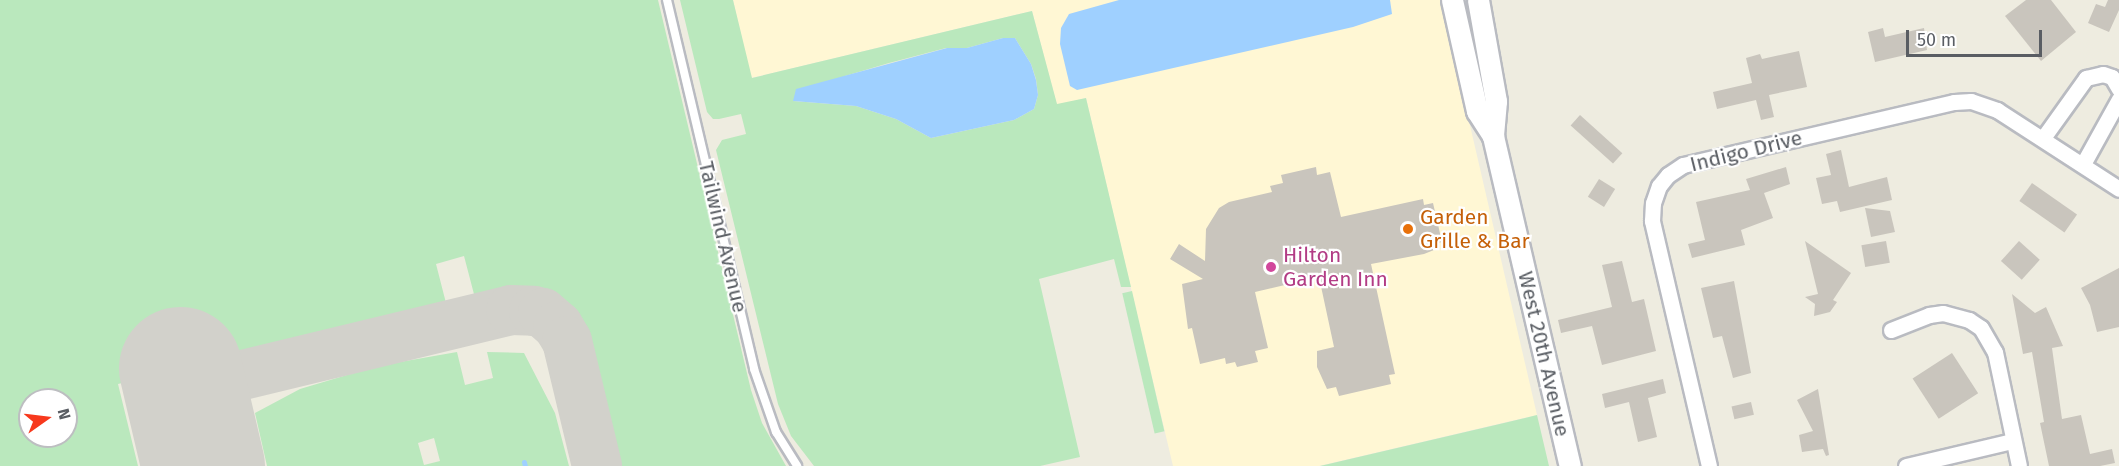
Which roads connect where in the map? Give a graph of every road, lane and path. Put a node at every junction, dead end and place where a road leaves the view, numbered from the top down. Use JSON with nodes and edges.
{"nodes":[{"id":1,"x":667,"y":0,"type":"edge"},
{"id":2,"x":1452,"y":0,"type":"edge"},
{"id":3,"x":1478,"y":0,"type":"edge"},
{"id":4,"x":2119,"y":88,"type":"edge"},
{"id":5,"x":2119,"y":99,"type":"edge"},
{"id":6,"x":1493,"y":136,"type":"junction"},
{"id":7,"x":2043,"y":138,"type":"junction"},
{"id":8,"x":2083,"y":164,"type":"junction"},
{"id":9,"x":2119,"y":189,"type":"edge"},
{"id":10,"x":1891,"y":330,"type":"dead end"},
{"id":11,"x":2012,"y":441,"type":"junction"},
{"id":12,"x":797,"y":466,"type":"edge"},
{"id":13,"x":1570,"y":466,"type":"edge"},
{"id":14,"x":1709,"y":466,"type":"edge"},
{"id":15,"x":1906,"y":466,"type":"edge"},
{"id":16,"x":2019,"y":466,"type":"edge"}],
"edges":[{"from":1,"to":12,"type":"lane","name":"Tailwind Avenue"},
{"from":2,"to":6,"type":"main road","name":"West 20th Avenue"},
{"from":3,"to":6,"type":"main road","name":"West 20th Avenue"},
{"from":4,"to":7,"type":"street"},
{"from":5,"to":8,"type":"street"},
{"from":6,"to":13,"type":"main road","name":"West 20th Avenue"},
{"from":7,"to":8,"type":"street","name":"Indigo Drive"},
{"from":7,"to":14,"type":"street","name":"Indigo Drive"},
{"from":8,"to":9,"type":"street","name":"Indigo Drive"},
{"from":10,"to":11,"type":"street"},
{"from":11,"to":15,"type":"street"},
{"from":11,"to":16,"type":"street"}]}
